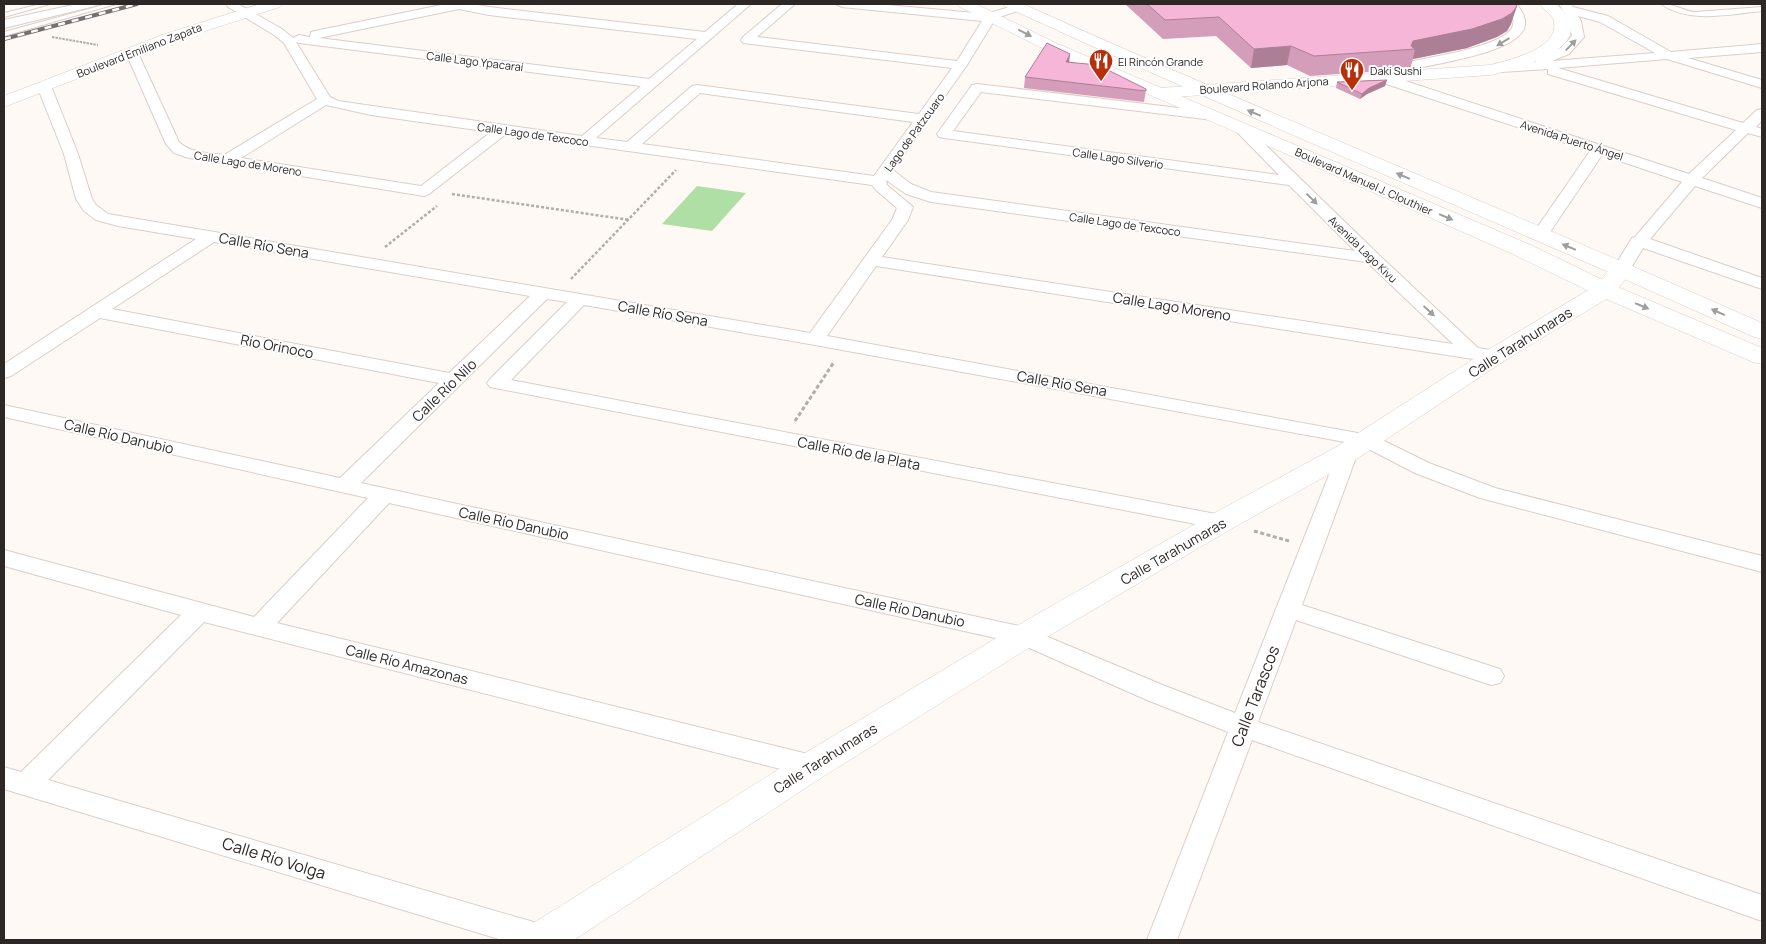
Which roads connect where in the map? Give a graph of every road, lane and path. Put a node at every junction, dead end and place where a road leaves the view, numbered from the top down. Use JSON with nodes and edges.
{"nodes":[{"id":1,"x":47,"y":4,"type":"edge"},
{"id":2,"x":91,"y":4,"type":"edge"},
{"id":3,"x":114,"y":4,"type":"edge"},
{"id":4,"x":275,"y":4,"type":"edge"},
{"id":5,"x":458,"y":4,"type":"edge"},
{"id":6,"x":745,"y":4,"type":"edge"},
{"id":7,"x":789,"y":4,"type":"edge"},
{"id":8,"x":842,"y":4,"type":"edge"},
{"id":9,"x":966,"y":4,"type":"edge"},
{"id":10,"x":1511,"y":4,"type":"edge"},
{"id":11,"x":1530,"y":4,"type":"edge"},
{"id":12,"x":1547,"y":4,"type":"edge"},
{"id":13,"x":1664,"y":4,"type":"edge"},
{"id":14,"x":871,"y":5,"type":"edge"},
{"id":15,"x":1015,"y":6,"type":"edge"},
{"id":16,"x":237,"y":7,"type":"edge"},
{"id":17,"x":1568,"y":7,"type":"edge"},
{"id":18,"x":1762,"y":9,"type":"edge"},
{"id":19,"x":4,"y":15,"type":"edge"},
{"id":20,"x":991,"y":17,"type":"junction"},
{"id":21,"x":4,"y":24,"type":"edge"},
{"id":22,"x":4,"y":34,"type":"edge"},
{"id":23,"x":707,"y":36,"type":"junction"},
{"id":24,"x":50,"y":37,"type":"dead end"},
{"id":25,"x":294,"y":40,"type":"junction"},
{"id":26,"x":108,"y":47,"type":"junction"},
{"id":27,"x":1762,"y":48,"type":"edge"},
{"id":28,"x":1744,"y":50,"type":"junction"},
{"id":29,"x":132,"y":53,"type":"junction"},
{"id":30,"x":1762,"y":55,"type":"edge"},
{"id":31,"x":1672,"y":57,"type":"junction"},
{"id":32,"x":961,"y":65,"type":"junction"},
{"id":33,"x":1414,"y":65,"type":"junction"},
{"id":34,"x":1536,"y":66,"type":"junction"},
{"id":35,"x":1490,"y":70,"type":"junction"},
{"id":36,"x":1382,"y":78,"type":"junction"},
{"id":37,"x":1178,"y":80,"type":"junction"},
{"id":38,"x":652,"y":83,"type":"junction"},
{"id":39,"x":1139,"y":84,"type":"junction"},
{"id":40,"x":1762,"y":84,"type":"edge"},
{"id":41,"x":44,"y":86,"type":"junction"},
{"id":42,"x":4,"y":88,"type":"edge"},
{"id":43,"x":1201,"y":90,"type":"junction"},
{"id":44,"x":1160,"y":93,"type":"junction"},
{"id":45,"x":325,"y":100,"type":"junction"},
{"id":46,"x":4,"y":102,"type":"edge"},
{"id":47,"x":1762,"y":113,"type":"edge"},
{"id":48,"x":1213,"y":116,"type":"junction"},
{"id":49,"x":924,"y":119,"type":"junction"},
{"id":50,"x":1240,"y":128,"type":"junction"},
{"id":51,"x":1746,"y":128,"type":"junction"},
{"id":52,"x":503,"y":129,"type":"junction"},
{"id":53,"x":1762,"y":133,"type":"edge"},
{"id":54,"x":944,"y":134,"type":"joint"},
{"id":55,"x":584,"y":140,"type":"junction"},
{"id":56,"x":630,"y":147,"type":"junction"},
{"id":57,"x":1599,"y":149,"type":"junction"},
{"id":58,"x":690,"y":155,"type":"junction"},
{"id":59,"x":227,"y":160,"type":"junction"},
{"id":60,"x":882,"y":176,"type":"junction"},
{"id":61,"x":1692,"y":180,"type":"junction"},
{"id":62,"x":1293,"y":181,"type":"junction"},
{"id":63,"x":911,"y":190,"type":"junction"},
{"id":64,"x":424,"y":191,"type":"junction"},
{"id":65,"x":1762,"y":203,"type":"edge"},
{"id":66,"x":905,"y":207,"type":"junction"},
{"id":67,"x":630,"y":220,"type":"junction"},
{"id":68,"x":1540,"y":235,"type":"junction"},
{"id":69,"x":211,"y":237,"type":"junction"},
{"id":70,"x":1638,"y":240,"type":"junction"},
{"id":71,"x":1372,"y":258,"type":"junction"},
{"id":72,"x":870,"y":260,"type":"junction"},
{"id":73,"x":1613,"y":279,"type":"junction"},
{"id":74,"x":1762,"y":284,"type":"edge"},
{"id":75,"x":549,"y":294,"type":"junction"},
{"id":76,"x":580,"y":298,"type":"junction"},
{"id":77,"x":99,"y":312,"type":"junction"},
{"id":78,"x":1762,"y":332,"type":"edge"},
{"id":79,"x":815,"y":339,"type":"junction"},
{"id":80,"x":845,"y":344,"type":"junction"},
{"id":81,"x":1484,"y":354,"type":"junction"},
{"id":82,"x":1762,"y":357,"type":"edge"},
{"id":83,"x":4,"y":372,"type":"edge"},
{"id":84,"x":454,"y":380,"type":"junction"},
{"id":85,"x":4,"y":411,"type":"edge"},
{"id":86,"x":784,"y":438,"type":"junction"},
{"id":87,"x":1357,"y":446,"type":"junction"},
{"id":88,"x":345,"y":486,"type":"junction"},
{"id":89,"x":385,"y":494,"type":"junction"},
{"id":90,"x":1221,"y":522,"type":"junction"},
{"id":91,"x":1312,"y":548,"type":"junction"},
{"id":92,"x":4,"y":558,"type":"edge"},
{"id":93,"x":1762,"y":564,"type":"edge"},
{"id":94,"x":1288,"y":609,"type":"junction"},
{"id":95,"x":199,"y":612,"type":"junction"},
{"id":96,"x":259,"y":627,"type":"junction"},
{"id":97,"x":1024,"y":636,"type":"junction"},
{"id":98,"x":1491,"y":676,"type":"dead end"},
{"id":99,"x":1244,"y":727,"type":"junction"},
{"id":100,"x":812,"y":766,"type":"junction"},
{"id":101,"x":15,"y":781,"type":"edge"},
{"id":102,"x":1762,"y":908,"type":"edge"},
{"id":103,"x":544,"y":940,"type":"edge"},
{"id":104,"x":1162,"y":940,"type":"edge"}],
"edges":[{"from":1,"to":19,"type":"lane"},
{"from":2,"to":21,"type":"street"},
{"from":3,"to":22,"type":"lane"},
{"from":4,"to":16,"type":"main road","name":"Boulevard Emiliano Zapata"},
{"from":5,"to":23,"type":"street"},
{"from":5,"to":25,"type":"street"},
{"from":6,"to":23,"type":"street"},
{"from":7,"to":32,"type":"street"},
{"from":8,"to":14,"type":"street"},
{"from":9,"to":20,"type":"main road","name":"Boulevard Manuel J. Clouthier"},
{"from":10,"to":33,"type":"street","one_way":true},
{"from":11,"to":33,"type":"main road","name":"Boulevard Rolando Arjona"},
{"from":12,"to":35,"type":"main road","name":"Boulevard Rolando Arjona"},
{"from":13,"to":18,"type":"lane"},
{"from":14,"to":20,"type":"street"},
{"from":15,"to":20,"type":"street"},
{"from":15,"to":37,"type":"main road","name":"Boulevard Manuel J. Clouthier"},
{"from":16,"to":25,"type":"street"},
{"from":16,"to":26,"type":"main road","name":"Boulevard Emiliano Zapata"},
{"from":16,"to":29,"type":"main road","name":"Boulevard Emiliano Zapata"},
{"from":17,"to":31,"type":"street"},
{"from":34,"to":17,"type":"street","one_way":true},
{"from":20,"to":32,"type":"street","name":"Lago de Patzcuaro"},
{"from":20,"to":39,"type":"main road","name":"Boulevard Manuel J. Clouthier","one_way":true},
{"from":23,"to":38,"type":"street"},
{"from":24,"to":26,"type":"path"},
{"from":25,"to":38,"type":"street","name":"Calle Lago Ypacaraí"},
{"from":25,"to":45,"type":"street"},
{"from":26,"to":42,"type":"main road","name":"Boulevard Emiliano Zapata"},
{"from":27,"to":28,"type":"street"},
{"from":28,"to":30,"type":"street"},
{"from":28,"to":31,"type":"street"},
{"from":29,"to":41,"type":"main road","name":"Boulevard Emiliano Zapata"},
{"from":29,"to":59,"type":"street","name":"Calle Lago de Moreno"},
{"from":31,"to":34,"type":"street"},
{"from":31,"to":40,"type":"street"},
{"from":32,"to":49,"type":"street","name":"Lago de Patzcuaro"},
{"from":33,"to":37,"type":"main road","name":"Boulevard Rolando Arjona"},
{"from":34,"to":35,"type":"street"},
{"from":34,"to":51,"type":"street"},
{"from":35,"to":36,"type":"main road","name":"Boulevard Rolando Arjona"},
{"from":36,"to":43,"type":"main road","name":"Boulevard Rolando Arjona"},
{"from":36,"to":57,"type":"street","name":"Avenida Puerto Ángel"},
{"from":37,"to":39,"type":"main road","name":"Boulevard Rolando Arjona"},
{"from":37,"to":43,"type":"main road","name":"Boulevard Manuel J. Clouthier"},
{"from":38,"to":55,"type":"street"},
{"from":39,"to":44,"type":"main road","name":"Boulevard Manuel J. Clouthier"},
{"from":41,"to":46,"type":"main road","name":"Boulevard Emiliano Zapata"},
{"from":41,"to":69,"type":"street","name":"Calle Río Sena"},
{"from":43,"to":44,"type":"main road","name":"Boulevard Rolando Arjona"},
{"from":68,"to":43,"type":"main road","name":"Boulevard Manuel J. Clouthier","one_way":true},
{"from":44,"to":48,"type":"main road","name":"Boulevard Manuel J. Clouthier"},
{"from":45,"to":52,"type":"street","name":"Calle Lago de Texcoco"},
{"from":45,"to":59,"type":"street"},
{"from":47,"to":51,"type":"street"},
{"from":48,"to":50,"type":"main road","name":"Boulevard Manuel J. Clouthier"},
{"from":48,"to":54,"type":"street","name":"Lago de Patzcuaro"},
{"from":49,"to":56,"type":"street"},
{"from":49,"to":60,"type":"street","name":"Lago de Patzcuaro"},
{"from":50,"to":62,"type":"street","name":"Avenida Lago Kivu"},
{"from":50,"to":73,"type":"main road","name":"Boulevard Manuel J. Clouthier","one_way":true},
{"from":51,"to":53,"type":"street"},
{"from":51,"to":61,"type":"street"},
{"from":52,"to":55,"type":"street","name":"Calle Lago de Texcoco"},
{"from":52,"to":64,"type":"street"},
{"from":54,"to":62,"type":"street","name":"Calle Lago Silverio"},
{"from":55,"to":56,"type":"street","name":"Calle Lago de Texcoco"},
{"from":56,"to":58,"type":"street","name":"Calle Lago de Texcoco"},
{"from":57,"to":61,"type":"street","name":"Avenida Puerto Ángel"},
{"from":57,"to":68,"type":"street"},
{"from":58,"to":60,"type":"street","name":"Calle Lago de Texcoco"},
{"from":58,"to":67,"type":"path"},
{"from":59,"to":64,"type":"street","name":"Calle Lago de Moreno"},
{"from":60,"to":63,"type":"street","name":"Calle Lago de Texcoco"},
{"from":60,"to":66,"type":"street","name":"Lago de Patzcuaro"},
{"from":61,"to":65,"type":"street","name":"Avenida Puerto Ángel"},
{"from":61,"to":70,"type":"street"},
{"from":62,"to":71,"type":"street","name":"Avenida Lago Kivu","one_way":true},
{"from":63,"to":66,"type":"street"},
{"from":63,"to":71,"type":"street","name":"Calle Lago de Texcoco"},
{"from":64,"to":67,"type":"path"},
{"from":66,"to":72,"type":"street"},
{"from":67,"to":75,"type":"path"},
{"from":73,"to":68,"type":"main road","name":"Boulevard Manuel J. Clouthier","one_way":true},
{"from":69,"to":75,"type":"street","name":"Calle Río Sena"},
{"from":69,"to":77,"type":"street"},
{"from":70,"to":73,"type":"street"},
{"from":70,"to":74,"type":"street"},
{"from":71,"to":81,"type":"street","name":"Avenida Lago Kivu","one_way":true},
{"from":72,"to":79,"type":"street"},
{"from":72,"to":81,"type":"street","name":"Calle Lago Moreno"},
{"from":78,"to":73,"type":"main road","name":"Boulevard Manuel J. Clouthier","one_way":true},
{"from":73,"to":81,"type":"main road","name":"Calle Tarahumaras"},
{"from":73,"to":82,"type":"main road","name":"Boulevard Manuel J. Clouthier","one_way":true},
{"from":75,"to":76,"type":"street","name":"Calle Río Sena"},
{"from":75,"to":84,"type":"street","name":"Calle Río Nilo"},
{"from":76,"to":79,"type":"street","name":"Calle Río Sena"},
{"from":76,"to":86,"type":"street","name":"Calle Río de la Plata"},
{"from":77,"to":83,"type":"street"},
{"from":77,"to":84,"type":"street","name":"Río Orinoco"},
{"from":79,"to":80,"type":"street","name":"Calle Río Sena"},
{"from":80,"to":86,"type":"path"},
{"from":80,"to":87,"type":"street","name":"Calle Río Sena"},
{"from":81,"to":87,"type":"main road","name":"Calle Tarahumaras"},
{"from":84,"to":88,"type":"street","name":"Calle Río Nilo"},
{"from":85,"to":88,"type":"street","name":"Calle Río Danubio"},
{"from":86,"to":90,"type":"street","name":"Calle Río de la Plata"},
{"from":87,"to":90,"type":"main road","name":"Calle Tarahumaras"},
{"from":87,"to":91,"type":"street","name":"Calle Tarascos"},
{"from":87,"to":93,"type":"street","name":"Calle Río Sena"},
{"from":88,"to":89,"type":"street","name":"Calle Río Danubio"},
{"from":89,"to":96,"type":"street"},
{"from":89,"to":97,"type":"street","name":"Calle Río Danubio"},
{"from":90,"to":91,"type":"path"},
{"from":90,"to":97,"type":"main road","name":"Calle Tarahumaras"},
{"from":91,"to":94,"type":"street","name":"Calle Tarascos"},
{"from":92,"to":95,"type":"street","name":"Calle Río Amazonas"},
{"from":94,"to":98,"type":"street"},
{"from":94,"to":99,"type":"street","name":"Calle Tarascos"},
{"from":95,"to":96,"type":"street","name":"Calle Río Amazonas"},
{"from":95,"to":101,"type":"street"},
{"from":96,"to":100,"type":"street","name":"Calle Río Amazonas"},
{"from":97,"to":99,"type":"street","name":"Calle Río Danubio"},
{"from":97,"to":100,"type":"main road","name":"Calle Tarahumaras"},
{"from":99,"to":102,"type":"street","name":"Calle Río Danubio"},
{"from":99,"to":104,"type":"street","name":"Calle Tarascos"},
{"from":100,"to":103,"type":"main road","name":"Calle Tarahumaras"},
{"from":101,"to":103,"type":"street","name":"Calle Río Volga"}]}
